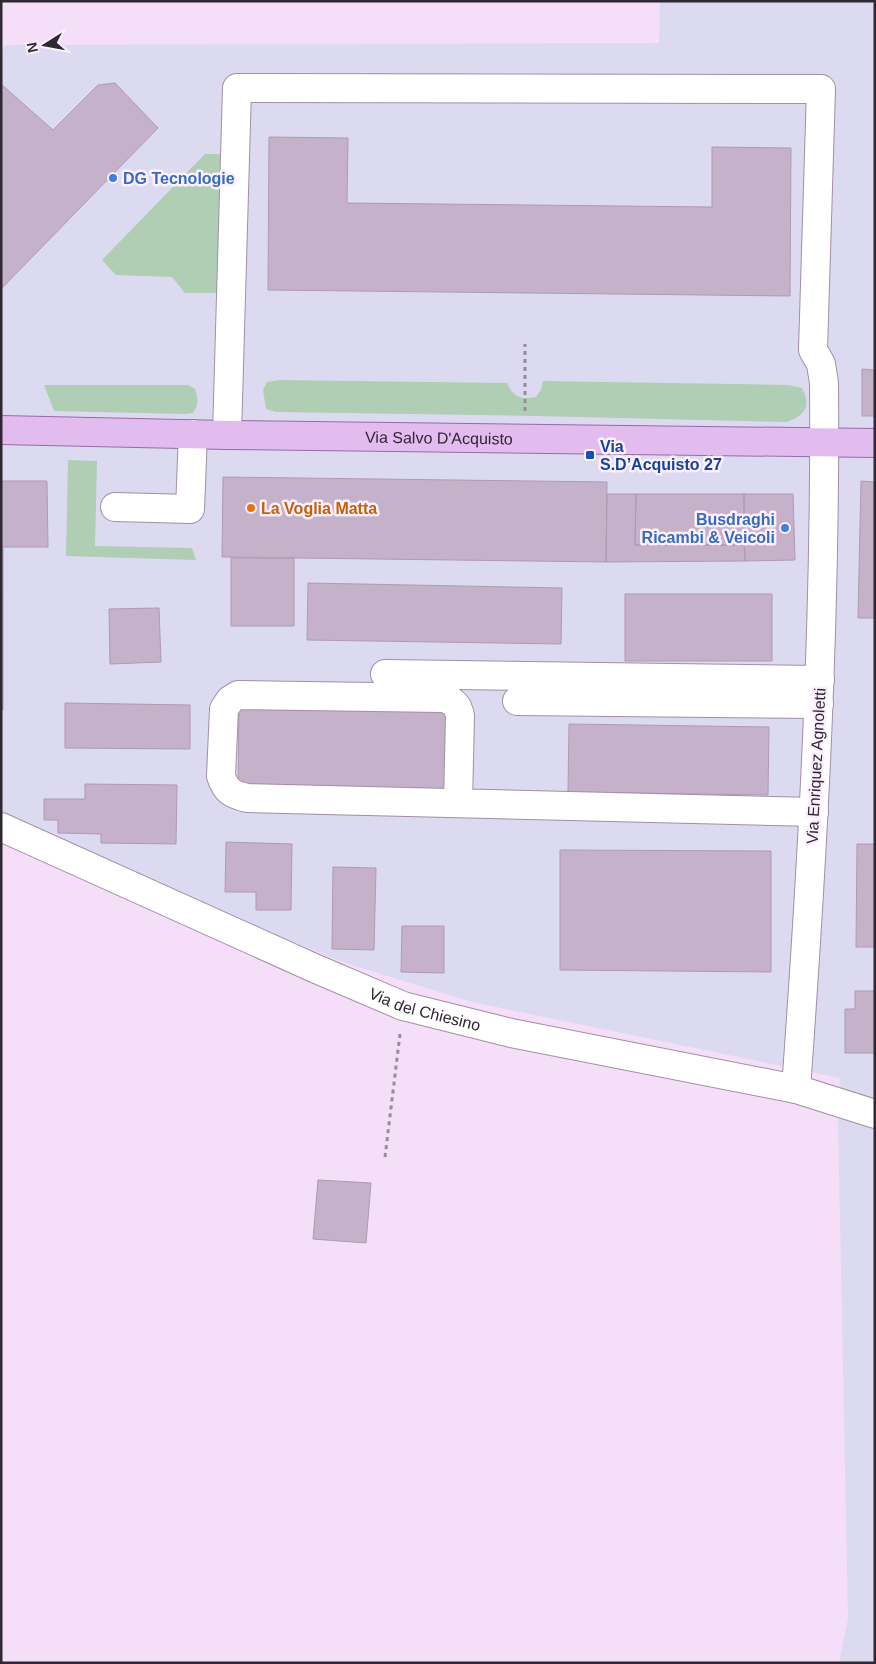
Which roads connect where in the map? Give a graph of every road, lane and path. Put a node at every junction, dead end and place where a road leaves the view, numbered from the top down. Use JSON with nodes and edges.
{"nodes":[{"id":1,"x":525,"y":344,"type":"dead end"},
{"id":2,"x":1,"y":430,"type":"edge"},
{"id":3,"x":193,"y":434,"type":"junction"},
{"id":4,"x":227,"y":435,"type":"junction"},
{"id":5,"x":524,"y":439,"type":"junction"},
{"id":6,"x":825,"y":443,"type":"junction"},
{"id":7,"x":875,"y":443,"type":"edge"},
{"id":8,"x":115,"y":507,"type":"dead end"},
{"id":9,"x":385,"y":674,"type":"dead end"},
{"id":10,"x":819,"y":692,"type":"junction"},
{"id":11,"x":517,"y":701,"type":"dead end"},
{"id":12,"x":458,"y":803,"type":"junction"},
{"id":13,"x":814,"y":812,"type":"junction"},
{"id":14,"x":1,"y":828,"type":"edge"},
{"id":15,"x":404,"y":1006,"type":"junction"},
{"id":16,"x":796,"y":1089,"type":"junction"},
{"id":17,"x":875,"y":1114,"type":"edge"},
{"id":18,"x":385,"y":1157,"type":"dead end"}],
"edges":[{"from":1,"to":5,"type":"path"},
{"from":2,"to":3,"type":"main road","name":"Via Salvo D'Acquisto"},
{"from":3,"to":4,"type":"main road","name":"Via Salvo D'Acquisto"},
{"from":3,"to":8,"type":"street"},
{"from":4,"to":5,"type":"main road","name":"Via Salvo D'Acquisto"},
{"from":4,"to":6,"type":"street","name":"Via Enriquez Agnoletti"},
{"from":5,"to":6,"type":"main road","name":"Via Salvo D'Acquisto"},
{"from":6,"to":7,"type":"main road","name":"Via Salvo D'Acquisto"},
{"from":6,"to":10,"type":"street","name":"Via Enriquez Agnoletti"},
{"from":9,"to":10,"type":"street"},
{"from":10,"to":11,"type":"street"},
{"from":10,"to":13,"type":"street","name":"Via Enriquez Agnoletti"},
{"from":12,"to":12,"type":"street"},
{"from":12,"to":13,"type":"street"},
{"from":13,"to":16,"type":"street","name":"Via Enriquez Agnoletti"},
{"from":14,"to":15,"type":"street","name":"Via del Chiesino"},
{"from":15,"to":16,"type":"street","name":"Via del Chiesino"},
{"from":15,"to":18,"type":"path"},
{"from":16,"to":17,"type":"street","name":"Via del Chiesino"}]}
